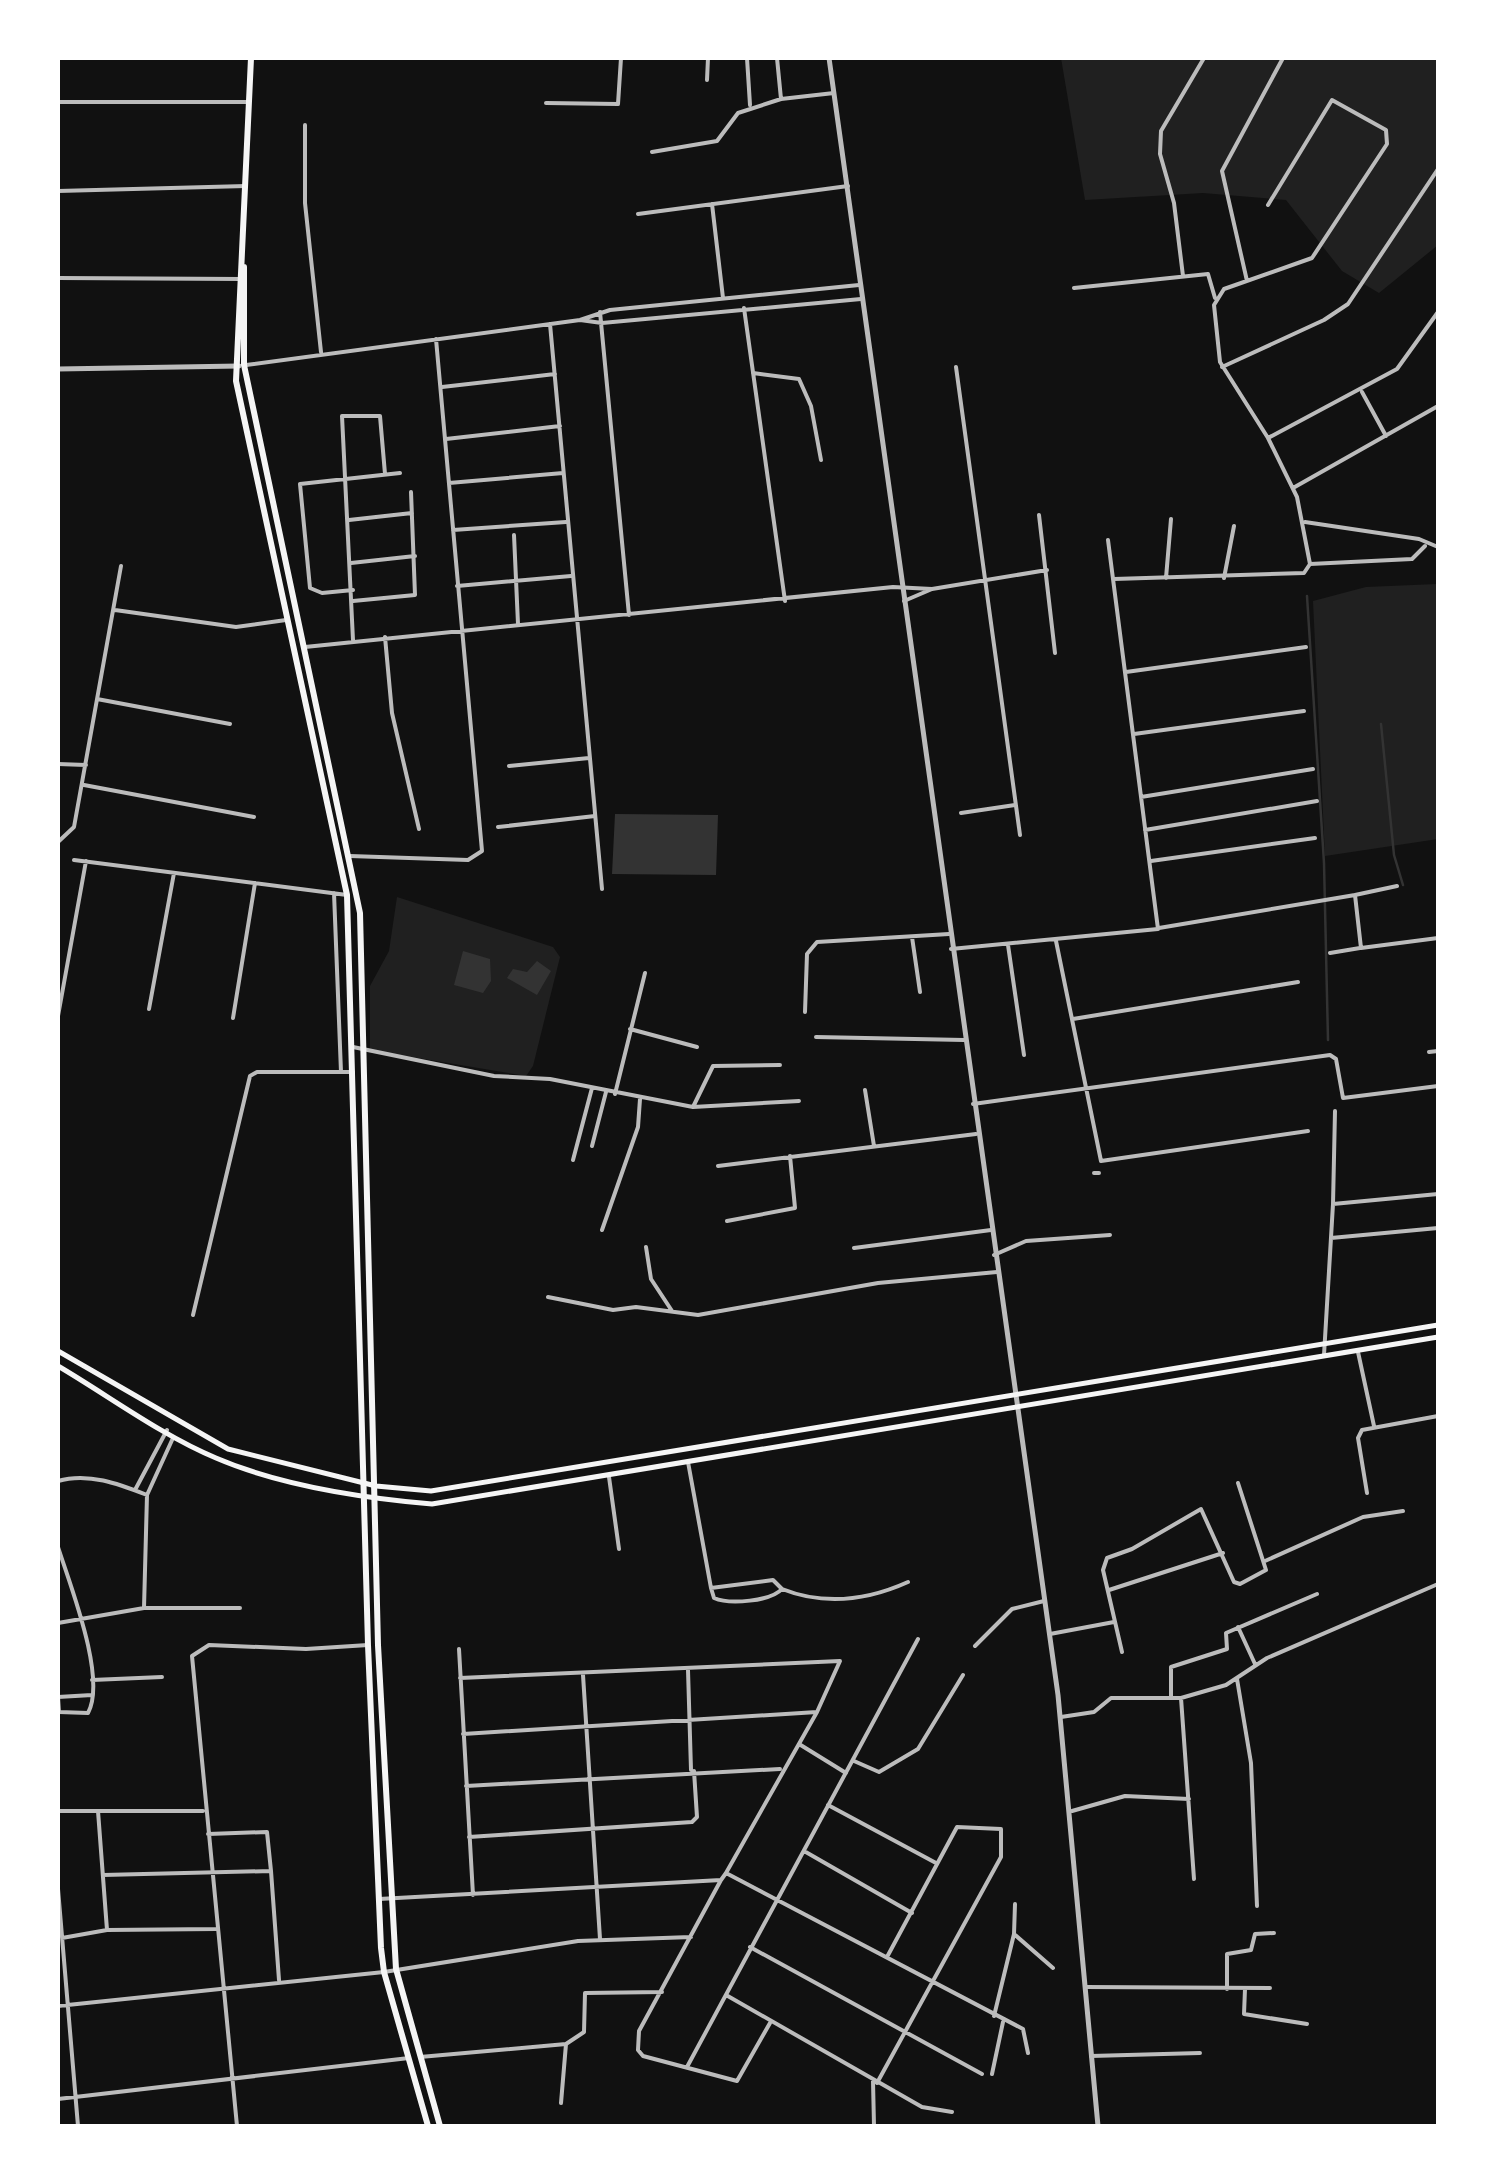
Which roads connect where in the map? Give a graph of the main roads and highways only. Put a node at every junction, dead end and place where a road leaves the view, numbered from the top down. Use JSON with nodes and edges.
{"nodes":[{"id":1,"x":251,"y":58,"type":"edge"},
{"id":2,"x":239,"y":366,"type":"junction"},
{"id":3,"x":324,"y":746,"type":"junction"},
{"id":4,"x":314,"y":749,"type":"junction"},
{"id":5,"x":354,"y":1082,"type":"junction"},
{"id":6,"x":365,"y":1085,"type":"junction"},
{"id":7,"x":1438,"y":1325,"type":"edge"},
{"id":8,"x":1438,"y":1337,"type":"edge"},
{"id":9,"x":58,"y":1351,"type":"edge"},
{"id":10,"x":74,"y":1360,"type":"junction"},
{"id":11,"x":58,"y":1366,"type":"edge"},
{"id":12,"x":67,"y":1372,"type":"junction"},
{"id":13,"x":783,"y":1432,"type":"junction"},
{"id":14,"x":214,"y":1443,"type":"junction"},
{"id":15,"x":785,"y":1445,"type":"junction"},
{"id":16,"x":208,"y":1454,"type":"junction"},
{"id":17,"x":575,"y":1470,"type":"junction"},
{"id":18,"x":365,"y":1483,"type":"junction"},
{"id":19,"x":577,"y":1483,"type":"junction"},
{"id":20,"x":376,"y":1486,"type":"junction"},
{"id":21,"x":366,"y":1496,"type":"junction"},
{"id":22,"x":376,"y":1498,"type":"junction"},
{"id":23,"x":370,"y":1730,"type":"junction"},
{"id":24,"x":382,"y":1730,"type":"junction"},
{"id":25,"x":428,"y":2126,"type":"edge"},
{"id":26,"x":440,"y":2126,"type":"edge"}],
"edges":[{"from":1,"to":2,"type":"main road"},
{"from":2,"to":3,"type":"main road"},
{"from":2,"to":4,"type":"main road"},
{"from":3,"to":4,"type":"main road"},
{"from":3,"to":6,"type":"main road"},
{"from":4,"to":5,"type":"main road"},
{"from":5,"to":6,"type":"main road"},
{"from":5,"to":18,"type":"main road"},
{"from":6,"to":20,"type":"main road"},
{"from":7,"to":13,"type":"main road"},
{"from":8,"to":15,"type":"main road"},
{"from":9,"to":10,"type":"main road"},
{"from":10,"to":12,"type":"main road"},
{"from":10,"to":14,"type":"main road"},
{"from":11,"to":12,"type":"main road"},
{"from":12,"to":16,"type":"main road"},
{"from":13,"to":15,"type":"main road"},
{"from":13,"to":17,"type":"main road"},
{"from":14,"to":16,"type":"main road"},
{"from":14,"to":18,"type":"main road"},
{"from":15,"to":19,"type":"main road"},
{"from":16,"to":21,"type":"main road"},
{"from":17,"to":19,"type":"main road"},
{"from":17,"to":20,"type":"main road"},
{"from":18,"to":20,"type":"main road"},
{"from":18,"to":21,"type":"main road"},
{"from":19,"to":22,"type":"main road"},
{"from":20,"to":22,"type":"main road"},
{"from":21,"to":22,"type":"main road"},
{"from":21,"to":23,"type":"main road"},
{"from":22,"to":24,"type":"main road"},
{"from":23,"to":24,"type":"main road"},
{"from":23,"to":25,"type":"main road"},
{"from":24,"to":26,"type":"main road"}]}
